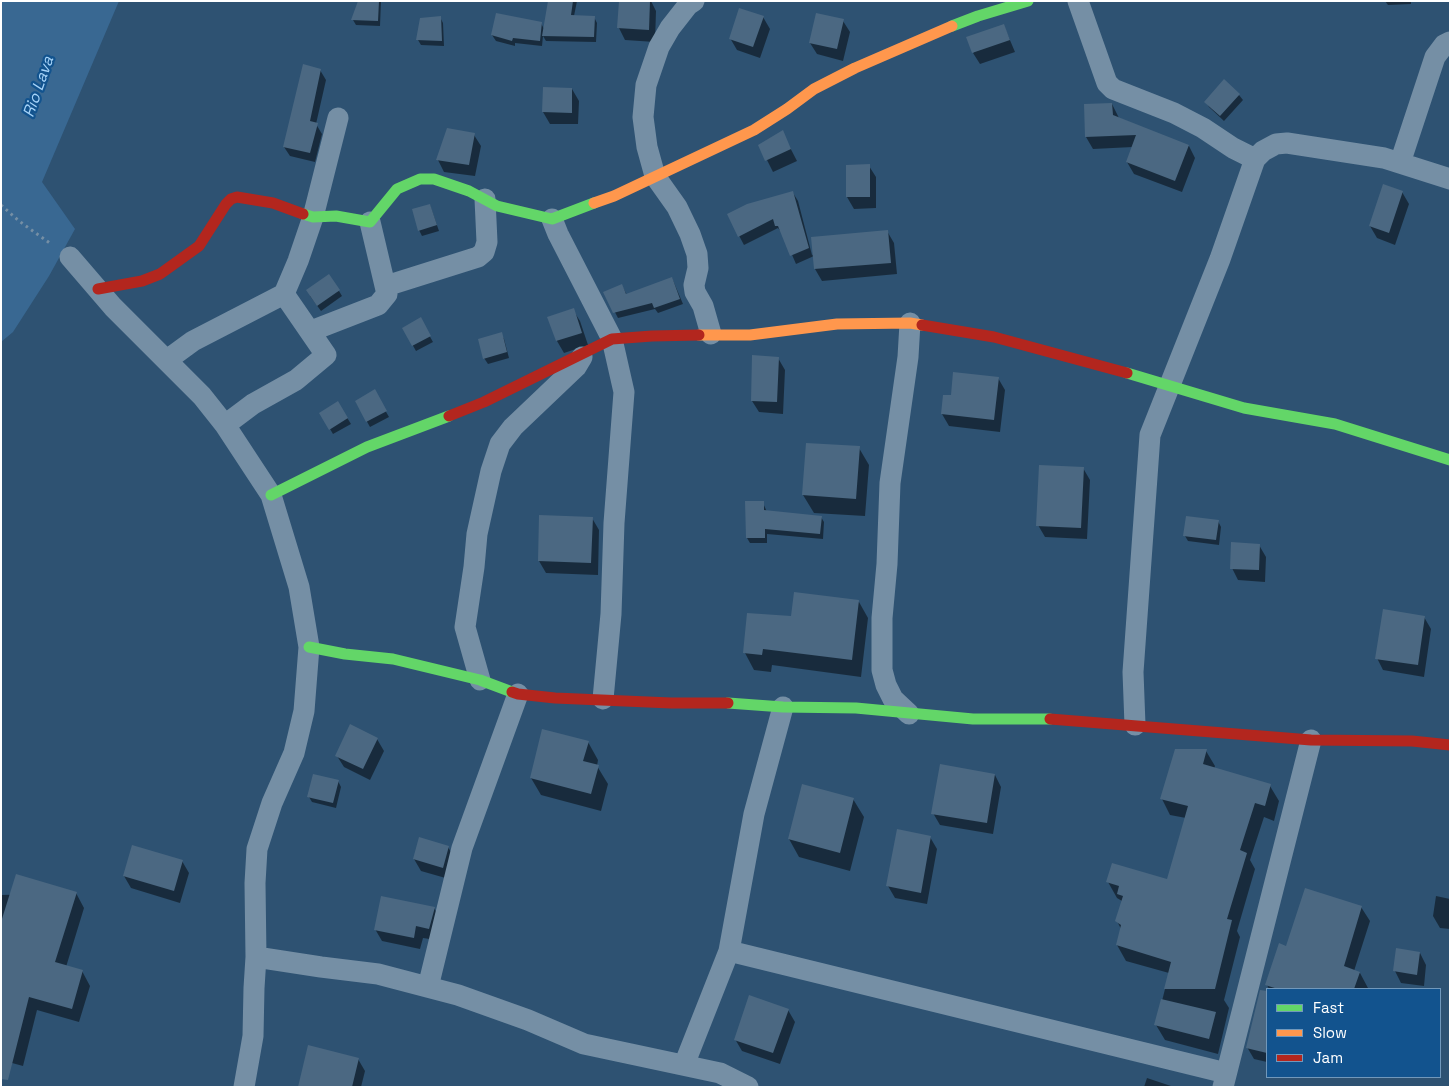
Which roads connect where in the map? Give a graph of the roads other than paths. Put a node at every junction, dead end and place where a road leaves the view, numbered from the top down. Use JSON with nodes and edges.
{"nodes":[{"id":1,"x":694,"y":1,"type":"edge"},
{"id":2,"x":1028,"y":1,"type":"edge"},
{"id":3,"x":1078,"y":1,"type":"edge"},
{"id":4,"x":1450,"y":42,"type":"edge"},
{"id":5,"x":338,"y":118,"type":"dead end"},
{"id":6,"x":1255,"y":159,"type":"junction"},
{"id":7,"x":1400,"y":163,"type":"junction"},
{"id":8,"x":655,"y":176,"type":"junction"},
{"id":9,"x":1450,"y":179,"type":"edge"},
{"id":10,"x":485,"y":199,"type":"junction"},
{"id":11,"x":313,"y":217,"type":"junction"},
{"id":12,"x":552,"y":219,"type":"junction"},
{"id":13,"x":370,"y":222,"type":"junction"},
{"id":14,"x":70,"y":257,"type":"road end"},
{"id":15,"x":386,"y":286,"type":"junction"},
{"id":16,"x":98,"y":289,"type":"junction"},
{"id":17,"x":284,"y":294,"type":"junction"},
{"id":18,"x":910,"y":323,"type":"junction"},
{"id":19,"x":311,"y":331,"type":"junction"},
{"id":20,"x":711,"y":334,"type":"junction"},
{"id":21,"x":612,"y":340,"type":"junction"},
{"id":22,"x":584,"y":353,"type":"junction"},
{"id":23,"x":167,"y":360,"type":"junction"},
{"id":24,"x":1170,"y":386,"type":"junction"},
{"id":25,"x":226,"y":425,"type":"junction"},
{"id":26,"x":1450,"y":460,"type":"edge"},
{"id":27,"x":271,"y":495,"type":"junction"},
{"id":28,"x":309,"y":647,"type":"junction"},
{"id":29,"x":480,"y":680,"type":"junction"},
{"id":30,"x":518,"y":694,"type":"junction"},
{"id":31,"x":603,"y":699,"type":"junction"},
{"id":32,"x":783,"y":707,"type":"junction"},
{"id":33,"x":909,"y":714,"type":"junction"},
{"id":34,"x":1135,"y":725,"type":"junction"},
{"id":35,"x":1311,"y":740,"type":"junction"},
{"id":36,"x":1450,"y":746,"type":"edge"},
{"id":37,"x":729,"y":951,"type":"junction"},
{"id":38,"x":256,"y":956,"type":"junction"},
{"id":39,"x":428,"y":987,"type":"junction"},
{"id":40,"x":684,"y":1065,"type":"junction"},
{"id":41,"x":1224,"y":1080,"type":"edge"},
{"id":42,"x":244,"y":1087,"type":"edge"},
{"id":43,"x":748,"y":1087,"type":"edge"}],
"edges":[{"from":1,"to":8,"type":"street"},
{"from":2,"to":8,"type":"street"},
{"from":3,"to":6,"type":"street"},
{"from":4,"to":7,"type":"street"},
{"from":5,"to":11,"type":"street"},
{"from":6,"to":7,"type":"street"},
{"from":6,"to":24,"type":"street"},
{"from":7,"to":9,"type":"street"},
{"from":8,"to":12,"type":"street"},
{"from":8,"to":20,"type":"street"},
{"from":10,"to":12,"type":"street"},
{"from":10,"to":13,"type":"street"},
{"from":10,"to":15,"type":"street"},
{"from":11,"to":13,"type":"street"},
{"from":11,"to":16,"type":"street"},
{"from":11,"to":17,"type":"street"},
{"from":12,"to":21,"type":"street"},
{"from":13,"to":15,"type":"street"},
{"from":14,"to":16,"type":"street"},
{"from":15,"to":19,"type":"street"},
{"from":16,"to":23,"type":"street"},
{"from":17,"to":19,"type":"street"},
{"from":17,"to":23,"type":"street"},
{"from":18,"to":20,"type":"street"},
{"from":18,"to":24,"type":"street"},
{"from":18,"to":33,"type":"street"},
{"from":19,"to":25,"type":"street"},
{"from":20,"to":21,"type":"street"},
{"from":21,"to":22,"type":"street"},
{"from":21,"to":31,"type":"street"},
{"from":22,"to":27,"type":"street"},
{"from":22,"to":29,"type":"street"},
{"from":23,"to":25,"type":"street"},
{"from":24,"to":26,"type":"street"},
{"from":24,"to":34,"type":"street"},
{"from":25,"to":27,"type":"street"},
{"from":27,"to":28,"type":"street"},
{"from":28,"to":29,"type":"street"},
{"from":28,"to":38,"type":"street"},
{"from":29,"to":30,"type":"street"},
{"from":30,"to":31,"type":"street"},
{"from":30,"to":39,"type":"street"},
{"from":31,"to":32,"type":"street"},
{"from":32,"to":33,"type":"street"},
{"from":32,"to":37,"type":"street"},
{"from":33,"to":34,"type":"street"},
{"from":34,"to":35,"type":"street"},
{"from":35,"to":36,"type":"street"},
{"from":35,"to":41,"type":"street"},
{"from":37,"to":40,"type":"street"},
{"from":37,"to":41,"type":"street"},
{"from":38,"to":39,"type":"street"},
{"from":38,"to":42,"type":"street"},
{"from":39,"to":40,"type":"street"},
{"from":40,"to":43,"type":"street"}]}
